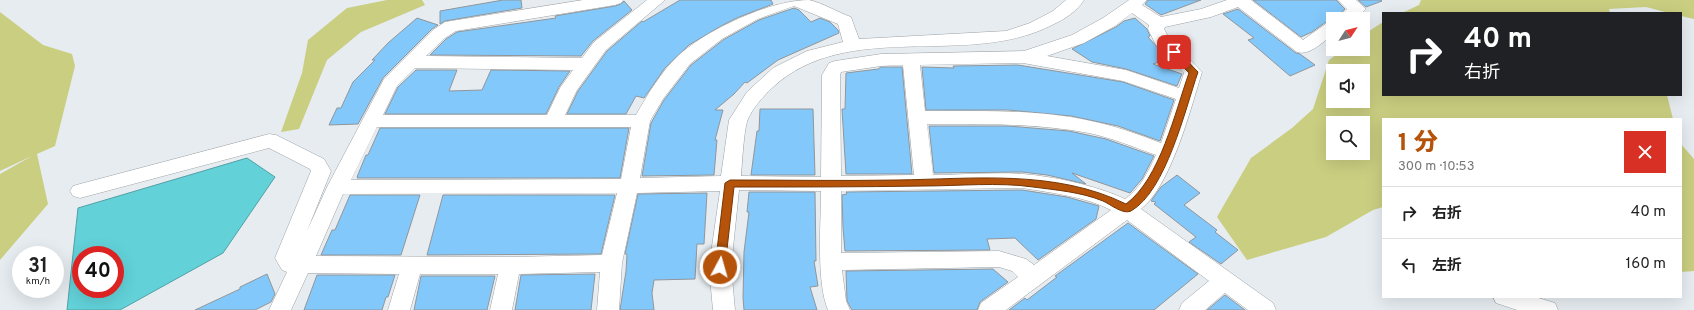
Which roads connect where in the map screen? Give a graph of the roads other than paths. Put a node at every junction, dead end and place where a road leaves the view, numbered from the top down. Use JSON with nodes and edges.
{"nodes":[{"id":1,"x":615,"y":0,"type":"edge"},
{"id":2,"x":657,"y":0,"type":"edge"},
{"id":3,"x":794,"y":0,"type":"edge"},
{"id":4,"x":1076,"y":0,"type":"edge"},
{"id":5,"x":1241,"y":0,"type":"edge"},
{"id":6,"x":1346,"y":0,"type":"edge"},
{"id":7,"x":1135,"y":3,"type":"edge"},
{"id":8,"x":1354,"y":12,"type":"edge"},
{"id":9,"x":1158,"y":23,"type":"junction"},
{"id":10,"x":1326,"y":32,"type":"edge"},
{"id":11,"x":852,"y":45,"type":"junction"},
{"id":12,"x":1023,"y":58,"type":"junction"},
{"id":13,"x":911,"y":60,"type":"junction"},
{"id":14,"x":410,"y":62,"type":"junction"},
{"id":15,"x":586,"y":64,"type":"junction"},
{"id":16,"x":1185,"y":96,"type":"junction"},
{"id":17,"x":918,"y":118,"type":"junction"},
{"id":18,"x":553,"y":120,"type":"junction"},
{"id":19,"x":371,"y":121,"type":"junction"},
{"id":20,"x":641,"y":121,"type":"junction"},
{"id":21,"x":1166,"y":152,"type":"junction"},
{"id":22,"x":924,"y":182,"type":"junction"},
{"id":23,"x":730,"y":183,"type":"junction"},
{"id":24,"x":831,"y":184,"type":"junction"},
{"id":25,"x":337,"y":186,"type":"junction"},
{"id":26,"x":629,"y":186,"type":"junction"},
{"id":27,"x":80,"y":191,"type":"dead end"},
{"id":28,"x":1127,"y":209,"type":"junction"},
{"id":29,"x":831,"y":262,"type":"junction"},
{"id":30,"x":611,"y":263,"type":"junction"},
{"id":31,"x":301,"y":265,"type":"junction"},
{"id":32,"x":412,"y":266,"type":"junction"},
{"id":33,"x":510,"y":266,"type":"junction"},
{"id":34,"x":1034,"y":277,"type":"junction"},
{"id":35,"x":1225,"y":280,"type":"junction"},
{"id":36,"x":1507,"y":298,"type":"edge"},
{"id":37,"x":280,"y":310,"type":"edge"},
{"id":38,"x":399,"y":310,"type":"edge"},
{"id":39,"x":501,"y":310,"type":"edge"},
{"id":40,"x":608,"y":310,"type":"edge"},
{"id":41,"x":724,"y":310,"type":"edge"},
{"id":42,"x":839,"y":310,"type":"edge"},
{"id":43,"x":989,"y":310,"type":"edge"},
{"id":44,"x":1190,"y":310,"type":"edge"},
{"id":45,"x":1265,"y":310,"type":"edge"},
{"id":46,"x":1547,"y":310,"type":"edge"}],
"edges":[{"from":1,"to":14,"type":"street"},
{"from":2,"to":15,"type":"street"},
{"from":3,"to":11,"type":"street"},
{"from":3,"to":20,"type":"street"},
{"from":4,"to":11,"type":"street"},
{"from":5,"to":9,"type":"street"},
{"from":5,"to":10,"type":"street"},
{"from":6,"to":8,"type":"street"},
{"from":7,"to":9,"type":"street"},
{"from":7,"to":12,"type":"street"},
{"from":9,"to":16,"type":"street"},
{"from":11,"to":23,"type":"street"},
{"from":12,"to":13,"type":"street"},
{"from":12,"to":16,"type":"street"},
{"from":13,"to":17,"type":"street"},
{"from":13,"to":24,"type":"street"},
{"from":14,"to":15,"type":"street"},
{"from":14,"to":19,"type":"street"},
{"from":15,"to":18,"type":"street"},
{"from":16,"to":21,"type":"street"},
{"from":17,"to":21,"type":"street"},
{"from":17,"to":22,"type":"street"},
{"from":18,"to":19,"type":"street"},
{"from":18,"to":20,"type":"street"},
{"from":19,"to":25,"type":"street"},
{"from":20,"to":26,"type":"street"},
{"from":21,"to":28,"type":"street"},
{"from":22,"to":24,"type":"street"},
{"from":22,"to":28,"type":"street"},
{"from":23,"to":24,"type":"street"},
{"from":23,"to":26,"type":"street"},
{"from":23,"to":41,"type":"street"},
{"from":24,"to":29,"type":"street"},
{"from":25,"to":26,"type":"street"},
{"from":25,"to":31,"type":"street"},
{"from":26,"to":30,"type":"street"},
{"from":27,"to":31,"type":"street"},
{"from":28,"to":34,"type":"street"},
{"from":28,"to":35,"type":"street"},
{"from":29,"to":34,"type":"street"},
{"from":29,"to":42,"type":"street"},
{"from":30,"to":33,"type":"street"},
{"from":30,"to":40,"type":"street"},
{"from":31,"to":32,"type":"street"},
{"from":31,"to":37,"type":"street"},
{"from":32,"to":33,"type":"street"},
{"from":32,"to":38,"type":"street"},
{"from":33,"to":39,"type":"street"},
{"from":34,"to":43,"type":"street"},
{"from":35,"to":44,"type":"street"},
{"from":35,"to":45,"type":"street"},
{"from":36,"to":46,"type":"street"}]}
